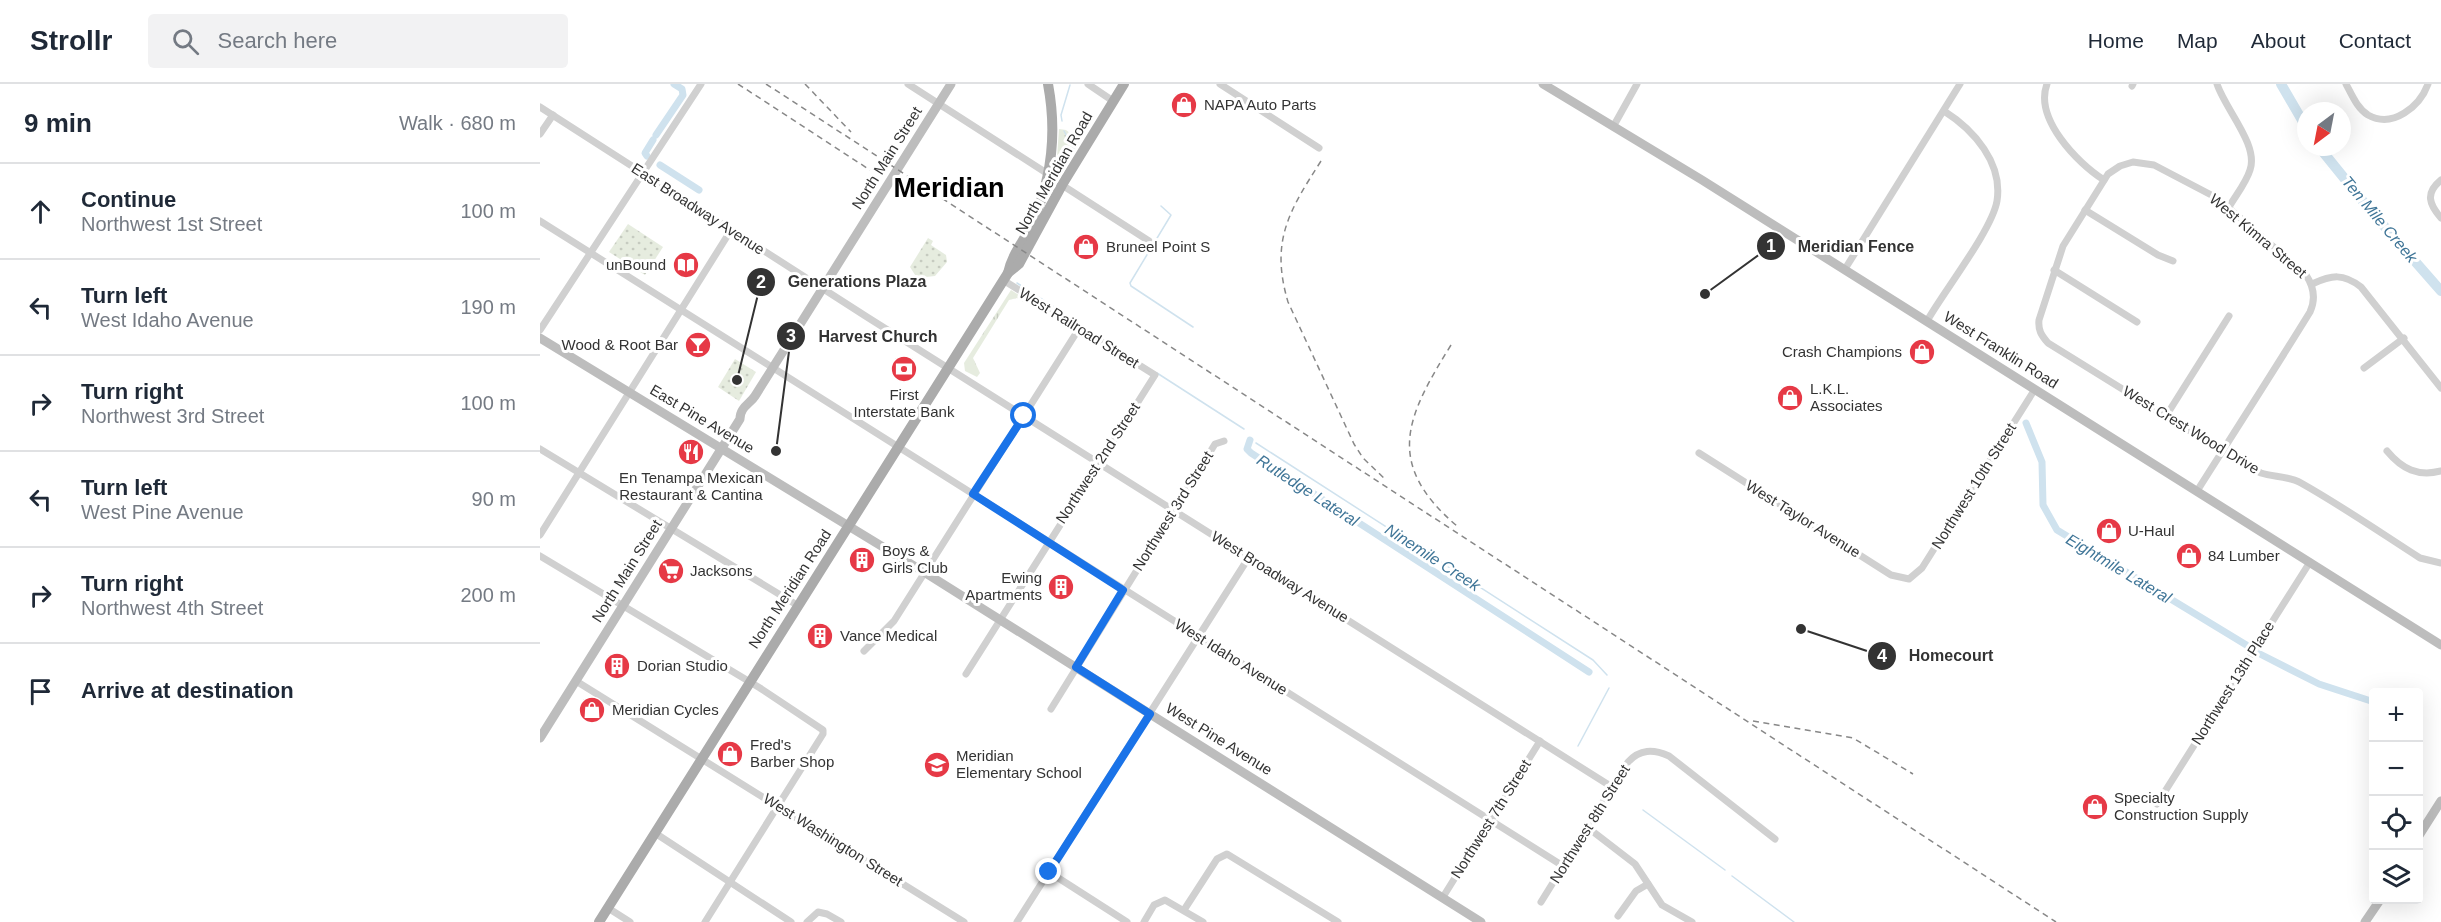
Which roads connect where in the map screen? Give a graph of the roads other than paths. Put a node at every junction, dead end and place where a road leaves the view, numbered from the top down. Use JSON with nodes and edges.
{"nodes":[{"id":1,"x":701,"y":84,"type":"edge"},
{"id":2,"x":908,"y":84,"type":"edge"},
{"id":3,"x":951,"y":84,"type":"edge"},
{"id":4,"x":1048,"y":84,"type":"edge"},
{"id":5,"x":1088,"y":84,"type":"edge"},
{"id":6,"x":1124,"y":84,"type":"edge"},
{"id":7,"x":1220,"y":84,"type":"edge"},
{"id":8,"x":1543,"y":84,"type":"edge"},
{"id":9,"x":1637,"y":84,"type":"edge"},
{"id":10,"x":1960,"y":84,"type":"edge"},
{"id":11,"x":2048,"y":84,"type":"edge"},
{"id":12,"x":2217,"y":84,"type":"edge"},
{"id":13,"x":2346,"y":84,"type":"edge"},
{"id":14,"x":2428,"y":84,"type":"edge"},
{"id":15,"x":1113,"y":101,"type":"junction"},
{"id":16,"x":938,"y":105,"type":"junction"},
{"id":17,"x":540,"y":107,"type":"edge"},
{"id":18,"x":1944,"y":111,"type":"junction"},
{"id":19,"x":553,"y":115,"type":"junction"},
{"id":20,"x":1613,"y":127,"type":"junction"},
{"id":21,"x":540,"y":134,"type":"edge"},
{"id":22,"x":1319,"y":148,"type":"dead end"},
{"id":23,"x":642,"y":172,"type":"junction"},
{"id":24,"x":1048,"y":174,"type":"junction"},
{"id":25,"x":2104,"y":180,"type":"junction"},
{"id":26,"x":2441,"y":180,"type":"edge"},
{"id":27,"x":1062,"y":184,"type":"junction"},
{"id":28,"x":2229,"y":207,"type":"junction"},
{"id":29,"x":2085,"y":210,"type":"junction"},
{"id":30,"x":2441,"y":218,"type":"edge"},
{"id":31,"x":540,"y":221,"type":"edge"},
{"id":32,"x":731,"y":230,"type":"junction"},
{"id":33,"x":1149,"y":241,"type":"dead end"},
{"id":34,"x":590,"y":252,"type":"junction"},
{"id":35,"x":2174,"y":261,"type":"dead end"},
{"id":36,"x":1845,"y":269,"type":"junction"},
{"id":37,"x":2054,"y":270,"type":"junction"},
{"id":38,"x":1005,"y":277,"type":"junction"},
{"id":39,"x":2312,"y":284,"type":"junction"},
{"id":40,"x":823,"y":288,"type":"junction"},
{"id":41,"x":681,"y":310,"type":"junction"},
{"id":42,"x":2229,"y":316,"type":"dead end"},
{"id":43,"x":1928,"y":321,"type":"junction"},
{"id":44,"x":2138,"y":322,"type":"dead end"},
{"id":45,"x":1080,"y":327,"type":"junction"},
{"id":46,"x":540,"y":330,"type":"edge"},
{"id":47,"x":540,"y":338,"type":"edge"},
{"id":48,"x":2404,"y":338,"type":"junction"},
{"id":49,"x":772,"y":368,"type":"junction"},
{"id":50,"x":948,"y":368,"type":"junction"},
{"id":51,"x":2364,"y":368,"type":"dead end"},
{"id":52,"x":1155,"y":375,"type":"joint"},
{"id":53,"x":2441,"y":388,"type":"edge"},
{"id":54,"x":2035,"y":389,"type":"junction"},
{"id":55,"x":629,"y":393,"type":"junction"},
{"id":56,"x":1024,"y":416,"type":"junction"},
{"id":57,"x":2166,"y":416,"type":"junction"},
{"id":58,"x":1224,"y":441,"type":"dead end"},
{"id":59,"x":898,"y":448,"type":"junction"},
{"id":60,"x":540,"y":449,"type":"edge"},
{"id":61,"x":722,"y":449,"type":"junction"},
{"id":62,"x":2222,"y":451,"type":"junction"},
{"id":63,"x":2387,"y":452,"type":"dead end"},
{"id":64,"x":1699,"y":453,"type":"dead end"},
{"id":65,"x":1098,"y":462,"type":"junction"},
{"id":66,"x":2441,"y":471,"type":"edge"},
{"id":67,"x":579,"y":473,"type":"junction"},
{"id":68,"x":2197,"y":491,"type":"junction"},
{"id":69,"x":973,"y":494,"type":"junction"},
{"id":70,"x":1173,"y":510,"type":"junction"},
{"id":71,"x":849,"y":525,"type":"junction"},
{"id":72,"x":672,"y":529,"type":"junction"},
{"id":73,"x":540,"y":535,"type":"edge"},
{"id":74,"x":1048,"y":542,"type":"junction"},
{"id":75,"x":540,"y":556,"type":"edge"},
{"id":76,"x":1249,"y":557,"type":"junction"},
{"id":77,"x":2310,"y":562,"type":"junction"},
{"id":78,"x":2441,"y":563,"type":"edge"},
{"id":79,"x":924,"y":572,"type":"junction"},
{"id":80,"x":1909,"y":579,"type":"joint"},
{"id":81,"x":1123,"y":590,"type":"junction"},
{"id":82,"x":797,"y":605,"type":"junction"},
{"id":83,"x":623,"y":606,"type":"junction"},
{"id":84,"x":1000,"y":620,"type":"junction"},
{"id":85,"x":1198,"y":637,"type":"junction"},
{"id":86,"x":2441,"y":645,"type":"edge"},
{"id":87,"x":864,"y":651,"type":"dead end"},
{"id":88,"x":1076,"y":667,"type":"junction"},
{"id":89,"x":966,"y":674,"type":"dead end"},
{"id":90,"x":576,"y":681,"type":"junction"},
{"id":91,"x":749,"y":682,"type":"junction"},
{"id":92,"x":1051,"y":709,"type":"dead end"},
{"id":93,"x":1150,"y":714,"type":"junction"},
{"id":94,"x":540,"y":738,"type":"edge"},
{"id":95,"x":1540,"y":741,"type":"junction"},
{"id":96,"x":702,"y":758,"type":"junction"},
{"id":97,"x":1612,"y":786,"type":"junction"},
{"id":98,"x":2441,"y":801,"type":"edge"},
{"id":99,"x":2157,"y":804,"type":"dead end"},
{"id":100,"x":778,"y":805,"type":"junction"},
{"id":101,"x":1490,"y":820,"type":"junction"},
{"id":102,"x":1587,"y":827,"type":"junction"},
{"id":103,"x":2423,"y":829,"type":"edge"},
{"id":104,"x":655,"y":833,"type":"junction"},
{"id":105,"x":1775,"y":839,"type":"dead end"},
{"id":106,"x":1563,"y":866,"type":"junction"},
{"id":107,"x":1049,"y":872,"type":"junction"},
{"id":108,"x":731,"y":880,"type":"junction"},
{"id":109,"x":1648,"y":884,"type":"junction"},
{"id":110,"x":1443,"y":897,"type":"junction"},
{"id":111,"x":1541,"y":902,"type":"dead end"},
{"id":112,"x":2377,"y":904,"type":"edge"},
{"id":113,"x":608,"y":908,"type":"junction"},
{"id":114,"x":1184,"y":910,"type":"junction"},
{"id":115,"x":1618,"y":916,"type":"dead end"},
{"id":116,"x":1475,"y":920,"type":"edge"},
{"id":117,"x":599,"y":922,"type":"edge"},
{"id":118,"x":630,"y":922,"type":"edge"},
{"id":119,"x":705,"y":922,"type":"edge"},
{"id":120,"x":792,"y":922,"type":"edge"},
{"id":121,"x":807,"y":922,"type":"edge"},
{"id":122,"x":841,"y":922,"type":"edge"},
{"id":123,"x":964,"y":922,"type":"edge"},
{"id":124,"x":1017,"y":922,"type":"edge"},
{"id":125,"x":1127,"y":922,"type":"edge"},
{"id":126,"x":1144,"y":922,"type":"edge"},
{"id":127,"x":1203,"y":922,"type":"edge"},
{"id":128,"x":1338,"y":922,"type":"edge"},
{"id":129,"x":1692,"y":922,"type":"edge"},
{"id":130,"x":2366,"y":922,"type":"edge"}],
"edges":[{"from":1,"to":23,"type":"street"},
{"from":2,"to":16,"type":"street"},
{"from":3,"to":16,"type":"street","name":"North Main Street"},
{"from":4,"to":24,"type":"main road","name":"North Meridian Road"},
{"from":5,"to":15,"type":"street"},
{"from":6,"to":15,"type":"main road","name":"North Meridian Road"},
{"from":7,"to":22,"type":"street"},
{"from":8,"to":20,"type":"street","name":"West Franklin Road"},
{"from":9,"to":20,"type":"street"},
{"from":10,"to":18,"type":"street"},
{"from":11,"to":25,"type":"street"},
{"from":12,"to":28,"type":"street"},
{"from":13,"to":14,"type":"street"},
{"from":15,"to":27,"type":"main road","name":"North Meridian Road"},
{"from":16,"to":24,"type":"street"},
{"from":16,"to":40,"type":"street","name":"North Main Street"},
{"from":17,"to":19,"type":"street","name":"East Broadway Avenue"},
{"from":18,"to":36,"type":"street"},
{"from":18,"to":43,"type":"street"},
{"from":19,"to":21,"type":"street"},
{"from":19,"to":23,"type":"street","name":"East Broadway Avenue"},
{"from":20,"to":36,"type":"street","name":"West Franklin Road"},
{"from":23,"to":32,"type":"street","name":"East Broadway Avenue"},
{"from":23,"to":34,"type":"street"},
{"from":24,"to":38,"type":"main road","name":"North Meridian Road"},
{"from":25,"to":28,"type":"street","name":"West Kimra Street"},
{"from":25,"to":29,"type":"street","name":"West Crest Wood Drive"},
{"from":26,"to":30,"type":"street"},
{"from":27,"to":33,"type":"street"},
{"from":27,"to":38,"type":"main road","name":"North Meridian Road"},
{"from":28,"to":39,"type":"street","name":"West Kimra Street"},
{"from":29,"to":35,"type":"street"},
{"from":29,"to":37,"type":"street","name":"West Crest Wood Drive"},
{"from":31,"to":34,"type":"street","name":"West Idaho Avenue"},
{"from":32,"to":40,"type":"street","name":"East Broadway Avenue"},
{"from":32,"to":41,"type":"street"},
{"from":34,"to":41,"type":"street","name":"West Idaho Avenue"},
{"from":34,"to":46,"type":"street"},
{"from":36,"to":43,"type":"street","name":"West Franklin Road"},
{"from":37,"to":44,"type":"street"},
{"from":37,"to":57,"type":"street","name":"West Crest Wood Drive"},
{"from":38,"to":45,"type":"street","name":"West Railroad Street"},
{"from":38,"to":50,"type":"main road","name":"North Meridian Road"},
{"from":39,"to":48,"type":"street","name":"West Kimra Street"},
{"from":39,"to":62,"type":"street"},
{"from":40,"to":49,"type":"street","name":"North Main Street"},
{"from":40,"to":50,"type":"street","name":"East Broadway Avenue"},
{"from":41,"to":49,"type":"street","name":"West Idaho Avenue"},
{"from":41,"to":55,"type":"street"},
{"from":42,"to":57,"type":"street"},
{"from":43,"to":54,"type":"street","name":"West Franklin Road"},
{"from":45,"to":52,"type":"street","name":"West Railroad Street"},
{"from":45,"to":56,"type":"street"},
{"from":47,"to":55,"type":"street","name":"East Pine Avenue"},
{"from":48,"to":51,"type":"street"},
{"from":48,"to":53,"type":"street","name":"West Kimra Street"},
{"from":49,"to":59,"type":"street","name":"West Idaho Avenue"},
{"from":49,"to":61,"type":"street","name":"North Main Street"},
{"from":50,"to":56,"type":"street","name":"West Broadway Avenue"},
{"from":50,"to":59,"type":"main road","name":"North Meridian Road"},
{"from":52,"to":65,"type":"street","name":"Northwest 2nd Street"},
{"from":54,"to":68,"type":"street","name":"West Franklin Road"},
{"from":54,"to":80,"type":"street","name":"Northwest 10th Street"},
{"from":55,"to":61,"type":"street","name":"East Pine Avenue"},
{"from":55,"to":67,"type":"street"},
{"from":56,"to":65,"type":"street","name":"West Broadway Avenue"},
{"from":56,"to":69,"type":"street"},
{"from":57,"to":62,"type":"street","name":"West Crest Wood Drive"},
{"from":58,"to":70,"type":"street","name":"Northwest 3rd Street"},
{"from":59,"to":69,"type":"street","name":"West Idaho Avenue"},
{"from":59,"to":71,"type":"main road","name":"North Meridian Road"},
{"from":60,"to":67,"type":"street"},
{"from":61,"to":71,"type":"street","name":"East Pine Avenue"},
{"from":61,"to":72,"type":"street","name":"North Main Street"},
{"from":62,"to":68,"type":"street"},
{"from":62,"to":78,"type":"street","name":"West Crest Wood Drive"},
{"from":63,"to":66,"type":"street"},
{"from":64,"to":80,"type":"street","name":"West Taylor Avenue"},
{"from":65,"to":70,"type":"street","name":"West Broadway Avenue"},
{"from":65,"to":74,"type":"street","name":"Northwest 2nd Street"},
{"from":67,"to":72,"type":"street"},
{"from":67,"to":73,"type":"street"},
{"from":68,"to":77,"type":"street","name":"West Franklin Road"},
{"from":69,"to":74,"type":"street","name":"West Idaho Avenue"},
{"from":69,"to":79,"type":"street"},
{"from":70,"to":76,"type":"street","name":"West Broadway Avenue"},
{"from":70,"to":81,"type":"street","name":"Northwest 3rd Street"},
{"from":71,"to":79,"type":"street","name":"West Pine Avenue"},
{"from":71,"to":82,"type":"main road","name":"North Meridian Road"},
{"from":72,"to":82,"type":"street"},
{"from":72,"to":83,"type":"street","name":"North Main Street"},
{"from":74,"to":81,"type":"street","name":"West Idaho Avenue"},
{"from":74,"to":84,"type":"street","name":"Northwest 2nd Street"},
{"from":75,"to":83,"type":"street"},
{"from":76,"to":85,"type":"street"},
{"from":76,"to":95,"type":"street","name":"West Broadway Avenue"},
{"from":77,"to":86,"type":"street","name":"West Franklin Road"},
{"from":77,"to":99,"type":"street","name":"Northwest 13th Place"},
{"from":79,"to":84,"type":"street","name":"West Pine Avenue"},
{"from":79,"to":87,"type":"street"},
{"from":81,"to":85,"type":"street","name":"West Idaho Avenue"},
{"from":81,"to":88,"type":"street","name":"Northwest 3rd Street"},
{"from":82,"to":91,"type":"main road","name":"North Meridian Road"},
{"from":83,"to":90,"type":"street","name":"North Main Street"},
{"from":83,"to":91,"type":"street"},
{"from":84,"to":88,"type":"street","name":"West Pine Avenue"},
{"from":84,"to":89,"type":"street","name":"Northwest 2nd Street"},
{"from":85,"to":93,"type":"street"},
{"from":85,"to":101,"type":"street","name":"West Idaho Avenue"},
{"from":88,"to":92,"type":"street","name":"Northwest 3rd Street"},
{"from":88,"to":93,"type":"street","name":"West Pine Avenue"},
{"from":90,"to":94,"type":"street","name":"North Main Street"},
{"from":90,"to":96,"type":"street","name":"West Washington Street"},
{"from":91,"to":96,"type":"main road","name":"North Meridian Road"},
{"from":91,"to":100,"type":"street"},
{"from":93,"to":107,"type":"street"},
{"from":93,"to":110,"type":"street","name":"West Pine Avenue"},
{"from":95,"to":97,"type":"street","name":"West Broadway Avenue"},
{"from":95,"to":101,"type":"street","name":"Northwest 7th Street"},
{"from":96,"to":100,"type":"street","name":"West Washington Street"},
{"from":96,"to":104,"type":"main road","name":"North Meridian Road"},
{"from":97,"to":102,"type":"street","name":"Northwest 8th Street"},
{"from":97,"to":105,"type":"street","name":"Northwest 8th Street"},
{"from":98,"to":103,"type":"street"},
{"from":100,"to":108,"type":"street"},
{"from":100,"to":123,"type":"street","name":"West Washington Street"},
{"from":101,"to":106,"type":"street","name":"West Idaho Avenue"},
{"from":101,"to":110,"type":"street","name":"Northwest 7th Street"},
{"from":102,"to":106,"type":"street","name":"Northwest 8th Street"},
{"from":102,"to":109,"type":"street"},
{"from":104,"to":108,"type":"street"},
{"from":104,"to":113,"type":"main road","name":"North Meridian Road"},
{"from":106,"to":111,"type":"street","name":"Northwest 8th Street"},
{"from":107,"to":124,"type":"street"},
{"from":107,"to":125,"type":"street"},
{"from":108,"to":119,"type":"street"},
{"from":108,"to":120,"type":"street"},
{"from":109,"to":115,"type":"street"},
{"from":109,"to":129,"type":"street"},
{"from":110,"to":116,"type":"street","name":"West Pine Avenue"},
{"from":112,"to":130,"type":"street"},
{"from":113,"to":117,"type":"main road","name":"North Meridian Road"},
{"from":113,"to":118,"type":"street"},
{"from":114,"to":126,"type":"street"},
{"from":114,"to":127,"type":"street"},
{"from":114,"to":128,"type":"street"},
{"from":121,"to":122,"type":"street"}]}
